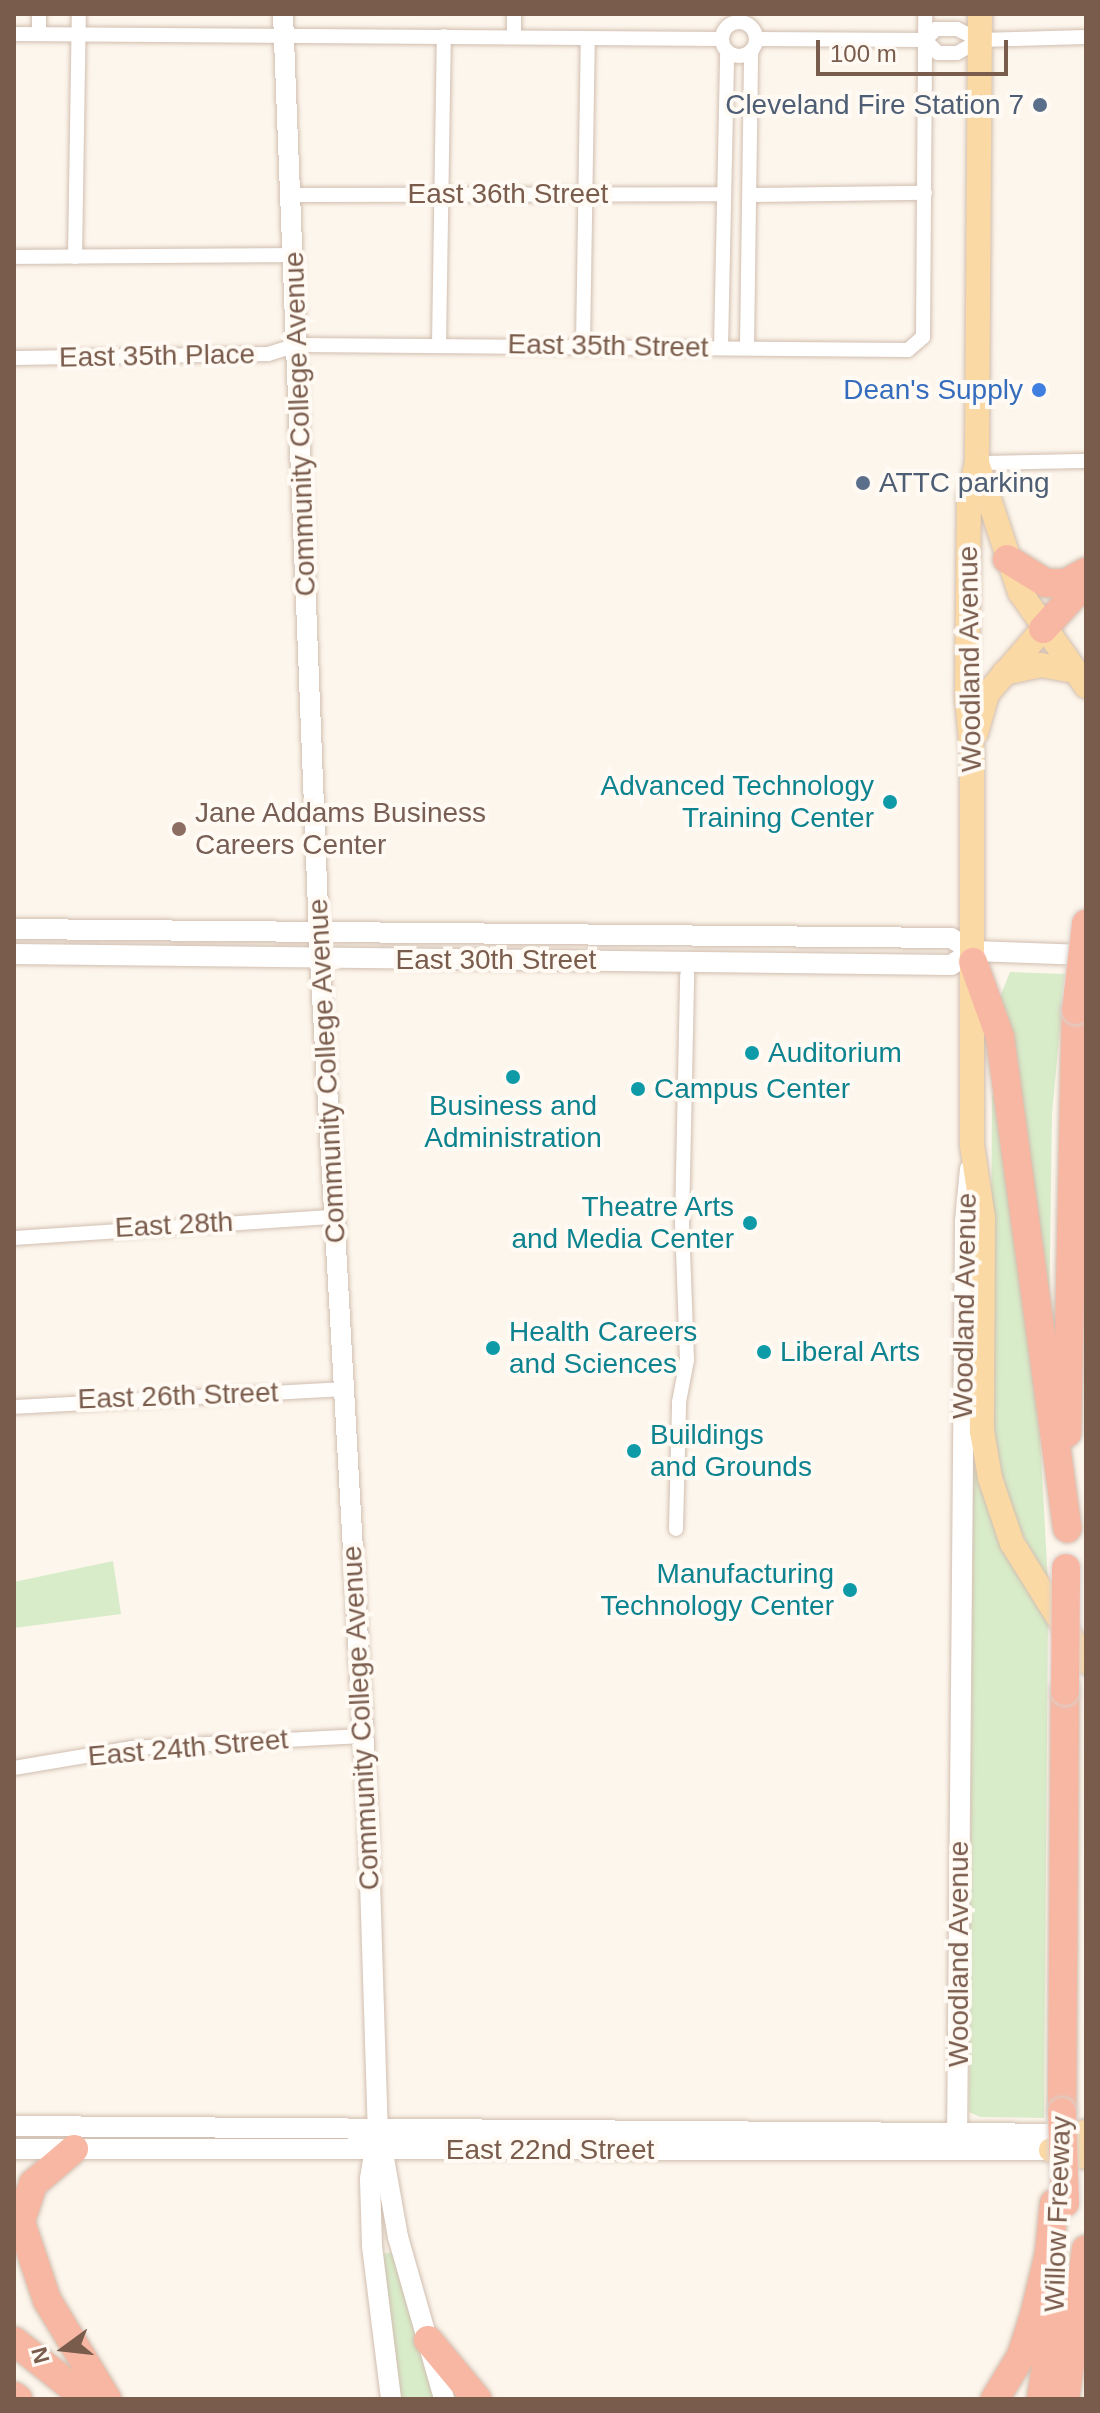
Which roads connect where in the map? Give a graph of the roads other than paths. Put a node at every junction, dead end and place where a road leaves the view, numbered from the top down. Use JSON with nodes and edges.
{"nodes":[{"id":1,"x":39,"y":14,"type":"edge"},
{"id":2,"x":79,"y":14,"type":"edge"},
{"id":3,"x":514,"y":14,"type":"edge"},
{"id":4,"x":925,"y":14,"type":"edge"},
{"id":5,"x":980,"y":14,"type":"edge"},
{"id":6,"x":283,"y":24,"type":"edge"},
{"id":7,"x":725,"y":33,"type":"edge"},
{"id":8,"x":753,"y":33,"type":"edge"},
{"id":9,"x":14,"y":34,"type":"edge"},
{"id":10,"x":39,"y":34,"type":"junction"},
{"id":11,"x":79,"y":34,"type":"junction"},
{"id":12,"x":444,"y":36,"type":"junction"},
{"id":13,"x":514,"y":37,"type":"junction"},
{"id":14,"x":1086,"y":37,"type":"edge"},
{"id":15,"x":588,"y":39,"type":"junction"},
{"id":16,"x":925,"y":40,"type":"junction"},
{"id":17,"x":980,"y":40,"type":"junction"},
{"id":18,"x":925,"y":193,"type":"junction"},
{"id":19,"x":443,"y":194,"type":"junction"},
{"id":20,"x":586,"y":194,"type":"junction"},
{"id":21,"x":724,"y":194,"type":"junction"},
{"id":22,"x":291,"y":195,"type":"junction"},
{"id":23,"x":751,"y":195,"type":"junction"},
{"id":24,"x":294,"y":255,"type":"junction"},
{"id":25,"x":14,"y":257,"type":"edge"},
{"id":26,"x":75,"y":257,"type":"junction"},
{"id":27,"x":298,"y":345,"type":"junction"},
{"id":28,"x":439,"y":345,"type":"junction"},
{"id":29,"x":583,"y":345,"type":"junction"},
{"id":30,"x":721,"y":347,"type":"junction"},
{"id":31,"x":747,"y":347,"type":"junction"},
{"id":32,"x":14,"y":358,"type":"edge"},
{"id":33,"x":1086,"y":461,"type":"edge"},
{"id":34,"x":977,"y":463,"type":"junction"},
{"id":35,"x":1007,"y":559,"type":"junction"},
{"id":36,"x":1086,"y":572,"type":"edge"},
{"id":37,"x":1086,"y":582,"type":"edge"},
{"id":38,"x":1043,"y":629,"type":"junction"},
{"id":39,"x":1004,"y":673,"type":"junction"},
{"id":40,"x":1080,"y":678,"type":"edge"},
{"id":41,"x":972,"y":751,"type":"junction"},
{"id":42,"x":1086,"y":924,"type":"edge"},
{"id":43,"x":14,"y":929,"type":"edge"},
{"id":44,"x":319,"y":932,"type":"junction"},
{"id":45,"x":14,"y":954,"type":"edge"},
{"id":46,"x":1086,"y":955,"type":"edge"},
{"id":47,"x":973,"y":956,"type":"junction"},
{"id":48,"x":320,"y":960,"type":"junction"},
{"id":49,"x":687,"y":975,"type":"dead end"},
{"id":50,"x":972,"y":1145,"type":"junction"},
{"id":51,"x":334,"y":1217,"type":"junction"},
{"id":52,"x":14,"y":1238,"type":"edge"},
{"id":53,"x":343,"y":1389,"type":"junction"},
{"id":54,"x":14,"y":1407,"type":"edge"},
{"id":55,"x":1067,"y":1528,"type":"junction"},
{"id":56,"x":676,"y":1529,"type":"dead end"},
{"id":57,"x":1081,"y":1651,"type":"edge"},
{"id":58,"x":363,"y":1736,"type":"junction"},
{"id":59,"x":14,"y":1768,"type":"edge"},
{"id":60,"x":14,"y":2126,"type":"edge"},
{"id":61,"x":378,"y":2128,"type":"junction"},
{"id":62,"x":1079,"y":2132,"type":"edge"},
{"id":63,"x":957,"y":2142,"type":"junction"},
{"id":64,"x":14,"y":2149,"type":"edge"},
{"id":65,"x":74,"y":2149,"type":"junction"},
{"id":66,"x":378,"y":2149,"type":"junction"},
{"id":67,"x":1051,"y":2150,"type":"junction"},
{"id":68,"x":1086,"y":2157,"type":"edge"},
{"id":69,"x":1059,"y":2203,"type":"junction"},
{"id":70,"x":17,"y":2213,"type":"edge"},
{"id":71,"x":1086,"y":2249,"type":"edge"},
{"id":72,"x":428,"y":2340,"type":"junction"},
{"id":73,"x":14,"y":2341,"type":"edge"},
{"id":74,"x":14,"y":2357,"type":"edge"},
{"id":75,"x":62,"y":2399,"type":"edge"},
{"id":76,"x":87,"y":2399,"type":"edge"},
{"id":77,"x":107,"y":2399,"type":"edge"},
{"id":78,"x":391,"y":2399,"type":"edge"},
{"id":79,"x":444,"y":2399,"type":"edge"},
{"id":80,"x":477,"y":2399,"type":"edge"},
{"id":81,"x":995,"y":2399,"type":"edge"},
{"id":82,"x":1041,"y":2399,"type":"edge"},
{"id":83,"x":1065,"y":2399,"type":"edge"}],
"edges":[{"from":1,"to":10,"type":"street"},
{"from":2,"to":11,"type":"street"},
{"from":3,"to":13,"type":"street"},
{"from":4,"to":16,"type":"street"},
{"from":5,"to":17,"type":"main road","name":"Woodland Avenue"},
{"from":6,"to":11,"type":"street"},
{"from":6,"to":12,"type":"street"},
{"from":6,"to":22,"type":"street","name":"Community College Avenue"},
{"from":7,"to":8,"type":"street"},
{"from":7,"to":8,"type":"street"},
{"from":7,"to":15,"type":"street"},
{"from":7,"to":21,"type":"street"},
{"from":8,"to":16,"type":"street"},
{"from":8,"to":23,"type":"street"},
{"from":9,"to":10,"type":"street"},
{"from":10,"to":11,"type":"street"},
{"from":11,"to":26,"type":"street"},
{"from":12,"to":13,"type":"street"},
{"from":12,"to":19,"type":"street"},
{"from":13,"to":15,"type":"street"},
{"from":14,"to":17,"type":"street"},
{"from":15,"to":20,"type":"street"},
{"from":16,"to":17,"type":"street"},
{"from":16,"to":17,"type":"street"},
{"from":16,"to":18,"type":"street"},
{"from":17,"to":34,"type":"main road","name":"Woodland Avenue"},
{"from":18,"to":23,"type":"street"},
{"from":18,"to":31,"type":"street","name":"East 35th Street"},
{"from":19,"to":20,"type":"street","name":"East 36th Street"},
{"from":19,"to":22,"type":"street","name":"East 36th Street"},
{"from":19,"to":28,"type":"street"},
{"from":20,"to":21,"type":"street","name":"East 36th Street"},
{"from":20,"to":29,"type":"street"},
{"from":21,"to":30,"type":"street"},
{"from":22,"to":24,"type":"street","name":"Community College Avenue"},
{"from":23,"to":31,"type":"street"},
{"from":24,"to":26,"type":"street"},
{"from":24,"to":27,"type":"street","name":"Community College Avenue"},
{"from":25,"to":26,"type":"street"},
{"from":27,"to":28,"type":"street","name":"East 35th Street"},
{"from":27,"to":32,"type":"street","name":"East 35th Place"},
{"from":27,"to":44,"type":"street","name":"Community College Avenue"},
{"from":28,"to":29,"type":"street","name":"East 35th Street"},
{"from":29,"to":30,"type":"street","name":"East 35th Street"},
{"from":30,"to":31,"type":"street","name":"East 35th Street"},
{"from":33,"to":34,"type":"street"},
{"from":34,"to":35,"type":"main road","name":"Woodland Avenue"},
{"from":34,"to":41,"type":"main road","name":"Woodland Avenue"},
{"from":35,"to":36,"type":"highway"},
{"from":35,"to":38,"type":"main road","name":"Woodland Avenue"},
{"from":37,"to":38,"type":"highway"},
{"from":38,"to":39,"type":"main road"},
{"from":38,"to":40,"type":"main road","name":"Woodland Avenue"},
{"from":39,"to":40,"type":"main road"},
{"from":39,"to":41,"type":"main road"},
{"from":41,"to":47,"type":"main road","name":"Woodland Avenue"},
{"from":42,"to":55,"type":"highway","name":"Willow Freeway","bridge":true},
{"from":43,"to":44,"type":"street","name":"East 30th Street"},
{"from":44,"to":47,"type":"street","name":"East 30th Street"},
{"from":44,"to":48,"type":"street","name":"Community College Avenue"},
{"from":45,"to":48,"type":"street","name":"East 30th Street"},
{"from":46,"to":47,"type":"street","name":"East 30th Street"},
{"from":47,"to":48,"type":"street","name":"East 30th Street"},
{"from":47,"to":50,"type":"main road","name":"Woodland Avenue"},
{"from":47,"to":55,"type":"highway"},
{"from":48,"to":51,"type":"street","name":"Community College Avenue"},
{"from":49,"to":56,"type":"street"},
{"from":50,"to":57,"type":"main road"},
{"from":50,"to":63,"type":"street","name":"Woodland Avenue"},
{"from":51,"to":52,"type":"street","name":"East 28th"},
{"from":51,"to":53,"type":"street","name":"Community College Avenue"},
{"from":53,"to":54,"type":"street","name":"East 26th Street"},
{"from":53,"to":58,"type":"street","name":"Community College Avenue"},
{"from":55,"to":62,"type":"highway","name":"Willow Freeway","bridge":true},
{"from":58,"to":59,"type":"street","name":"East 24th Street"},
{"from":58,"to":61,"type":"street","name":"Community College Avenue"},
{"from":60,"to":61,"type":"street","name":"East 22nd Street"},
{"from":61,"to":63,"type":"street","name":"East 22nd Street"},
{"from":61,"to":66,"type":"street","name":"Community College Avenue"},
{"from":62,"to":63,"type":"street","name":"East 22nd Street"},
{"from":62,"to":67,"type":"street","name":"East 22nd Street"},
{"from":62,"to":69,"type":"highway","name":"Willow Freeway","bridge":true},
{"from":63,"to":66,"type":"street","name":"East 22nd Street"},
{"from":63,"to":67,"type":"street","name":"East 22nd Street"},
{"from":64,"to":65,"type":"street","name":"East 22nd Street"},
{"from":65,"to":66,"type":"street","name":"East 22nd Street"},
{"from":65,"to":70,"type":"highway"},
{"from":66,"to":72,"type":"street"},
{"from":66,"to":78,"type":"street"},
{"from":67,"to":68,"type":"main road"},
{"from":69,"to":81,"type":"highway"},
{"from":69,"to":82,"type":"highway","name":"Willow Freeway"},
{"from":70,"to":77,"type":"highway"},
{"from":71,"to":83,"type":"highway","name":"Willow Freeway"},
{"from":72,"to":79,"type":"street"},
{"from":72,"to":80,"type":"highway"},
{"from":73,"to":76,"type":"highway"},
{"from":74,"to":75,"type":"highway"}]}
